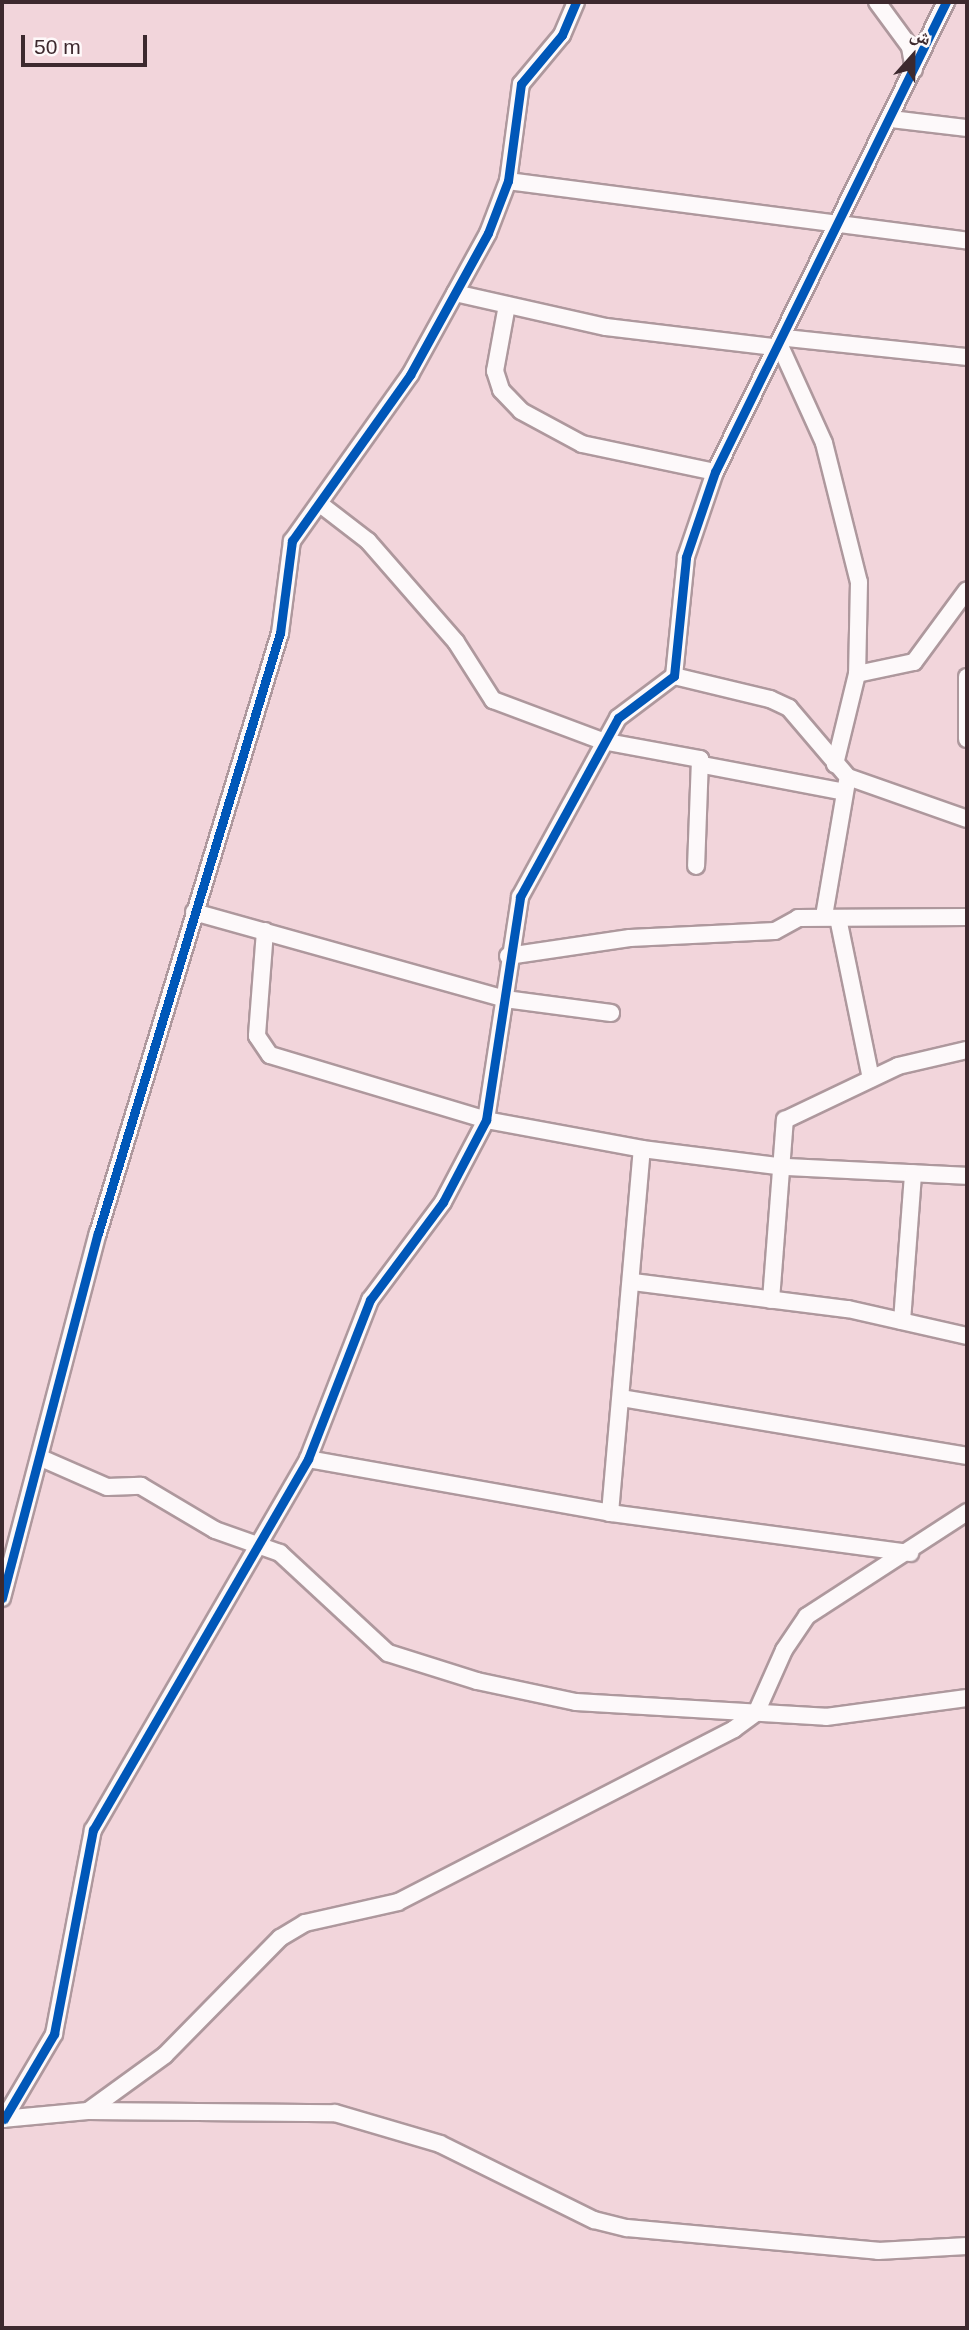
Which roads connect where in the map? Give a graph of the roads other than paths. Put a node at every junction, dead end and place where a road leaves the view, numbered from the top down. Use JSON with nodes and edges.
{"nodes":[{"id":1,"x":576,"y":2,"type":"edge"},
{"id":2,"x":877,"y":2,"type":"edge"},
{"id":3,"x":946,"y":2,"type":"edge"},
{"id":4,"x":914,"y":71,"type":"junction"},
{"id":5,"x":891,"y":119,"type":"junction"},
{"id":6,"x":967,"y":127,"type":"edge"},
{"id":7,"x":508,"y":181,"type":"junction"},
{"id":8,"x":838,"y":228,"type":"junction"},
{"id":9,"x":967,"y":241,"type":"edge"},
{"id":10,"x":455,"y":293,"type":"junction"},
{"id":11,"x":507,"y":305,"type":"junction"},
{"id":12,"x":783,"y":343,"type":"junction"},
{"id":13,"x":967,"y":357,"type":"edge"},
{"id":14,"x":715,"y":472,"type":"junction"},
{"id":15,"x":320,"y":505,"type":"junction"},
{"id":16,"x":967,"y":590,"type":"edge"},
{"id":17,"x":857,"y":674,"type":"junction"},
{"id":18,"x":674,"y":676,"type":"junction"},
{"id":19,"x":967,"y":677,"type":"edge"},
{"id":20,"x":967,"y":739,"type":"edge"},
{"id":21,"x":602,"y":741,"type":"junction"},
{"id":22,"x":835,"y":764,"type":"junction"},
{"id":23,"x":703,"y":765,"type":"junction"},
{"id":24,"x":846,"y":784,"type":"junction"},
{"id":25,"x":967,"y":819,"type":"edge"},
{"id":26,"x":696,"y":866,"type":"dead end"},
{"id":27,"x":194,"y":912,"type":"junction"},
{"id":28,"x":831,"y":917,"type":"junction"},
{"id":29,"x":967,"y":917,"type":"edge"},
{"id":30,"x":265,"y":932,"type":"junction"},
{"id":31,"x":508,"y":956,"type":"junction"},
{"id":32,"x":505,"y":999,"type":"junction"},
{"id":33,"x":611,"y":1013,"type":"dead end"},
{"id":34,"x":967,"y":1050,"type":"edge"},
{"id":35,"x":871,"y":1079,"type":"junction"},
{"id":36,"x":486,"y":1120,"type":"junction"},
{"id":37,"x":642,"y":1149,"type":"junction"},
{"id":38,"x":785,"y":1167,"type":"junction"},
{"id":39,"x":913,"y":1173,"type":"junction"},
{"id":40,"x":967,"y":1176,"type":"edge"},
{"id":41,"x":633,"y":1282,"type":"junction"},
{"id":42,"x":771,"y":1300,"type":"junction"},
{"id":43,"x":902,"y":1321,"type":"junction"},
{"id":44,"x":967,"y":1336,"type":"edge"},
{"id":45,"x":621,"y":1398,"type":"junction"},
{"id":46,"x":967,"y":1456,"type":"edge"},
{"id":47,"x":41,"y":1458,"type":"junction"},
{"id":48,"x":308,"y":1459,"type":"junction"},
{"id":49,"x":967,"y":1512,"type":"edge"},
{"id":50,"x":610,"y":1513,"type":"junction"},
{"id":51,"x":254,"y":1546,"type":"junction"},
{"id":52,"x":910,"y":1553,"type":"junction"},
{"id":53,"x":2,"y":1598,"type":"edge"},
{"id":54,"x":967,"y":1698,"type":"edge"},
{"id":55,"x":756,"y":1713,"type":"junction"},
{"id":56,"x":88,"y":2110,"type":"junction"},
{"id":57,"x":3,"y":2119,"type":"edge"},
{"id":58,"x":967,"y":2246,"type":"edge"}],
"edges":[{"from":1,"to":7,"type":"street"},
{"from":2,"to":4,"type":"street"},
{"from":3,"to":4,"type":"street"},
{"from":4,"to":5,"type":"street"},
{"from":5,"to":6,"type":"street"},
{"from":5,"to":8,"type":"street"},
{"from":7,"to":8,"type":"street"},
{"from":7,"to":10,"type":"street"},
{"from":8,"to":9,"type":"street"},
{"from":8,"to":12,"type":"street"},
{"from":10,"to":11,"type":"street"},
{"from":10,"to":15,"type":"street"},
{"from":11,"to":12,"type":"street"},
{"from":11,"to":14,"type":"street"},
{"from":12,"to":13,"type":"street"},
{"from":12,"to":14,"type":"street"},
{"from":12,"to":17,"type":"street"},
{"from":14,"to":18,"type":"street"},
{"from":15,"to":21,"type":"street"},
{"from":15,"to":27,"type":"street"},
{"from":16,"to":17,"type":"street"},
{"from":17,"to":22,"type":"street"},
{"from":18,"to":21,"type":"street"},
{"from":18,"to":22,"type":"street"},
{"from":19,"to":20,"type":"street"},
{"from":21,"to":23,"type":"street"},
{"from":21,"to":31,"type":"street"},
{"from":22,"to":24,"type":"street"},
{"from":23,"to":24,"type":"street"},
{"from":23,"to":26,"type":"street"},
{"from":24,"to":25,"type":"street"},
{"from":24,"to":28,"type":"street"},
{"from":27,"to":30,"type":"street"},
{"from":27,"to":47,"type":"street"},
{"from":28,"to":29,"type":"street"},
{"from":28,"to":31,"type":"street"},
{"from":28,"to":35,"type":"street"},
{"from":30,"to":32,"type":"street"},
{"from":30,"to":36,"type":"street"},
{"from":31,"to":32,"type":"street"},
{"from":32,"to":33,"type":"street"},
{"from":32,"to":36,"type":"street"},
{"from":34,"to":35,"type":"street"},
{"from":35,"to":38,"type":"street"},
{"from":36,"to":37,"type":"street"},
{"from":36,"to":48,"type":"street"},
{"from":37,"to":38,"type":"street"},
{"from":37,"to":41,"type":"street"},
{"from":38,"to":39,"type":"street"},
{"from":38,"to":42,"type":"street"},
{"from":39,"to":40,"type":"street"},
{"from":39,"to":43,"type":"street"},
{"from":41,"to":42,"type":"street"},
{"from":41,"to":45,"type":"street"},
{"from":42,"to":43,"type":"street"},
{"from":43,"to":44,"type":"street"},
{"from":45,"to":46,"type":"street"},
{"from":45,"to":50,"type":"street"},
{"from":47,"to":51,"type":"street"},
{"from":47,"to":53,"type":"street"},
{"from":48,"to":50,"type":"street"},
{"from":48,"to":51,"type":"street"},
{"from":49,"to":52,"type":"street"},
{"from":50,"to":52,"type":"street"},
{"from":51,"to":55,"type":"street"},
{"from":51,"to":57,"type":"street"},
{"from":52,"to":55,"type":"street"},
{"from":54,"to":55,"type":"street"},
{"from":55,"to":56,"type":"street"},
{"from":56,"to":57,"type":"street"},
{"from":56,"to":58,"type":"street"}]}
